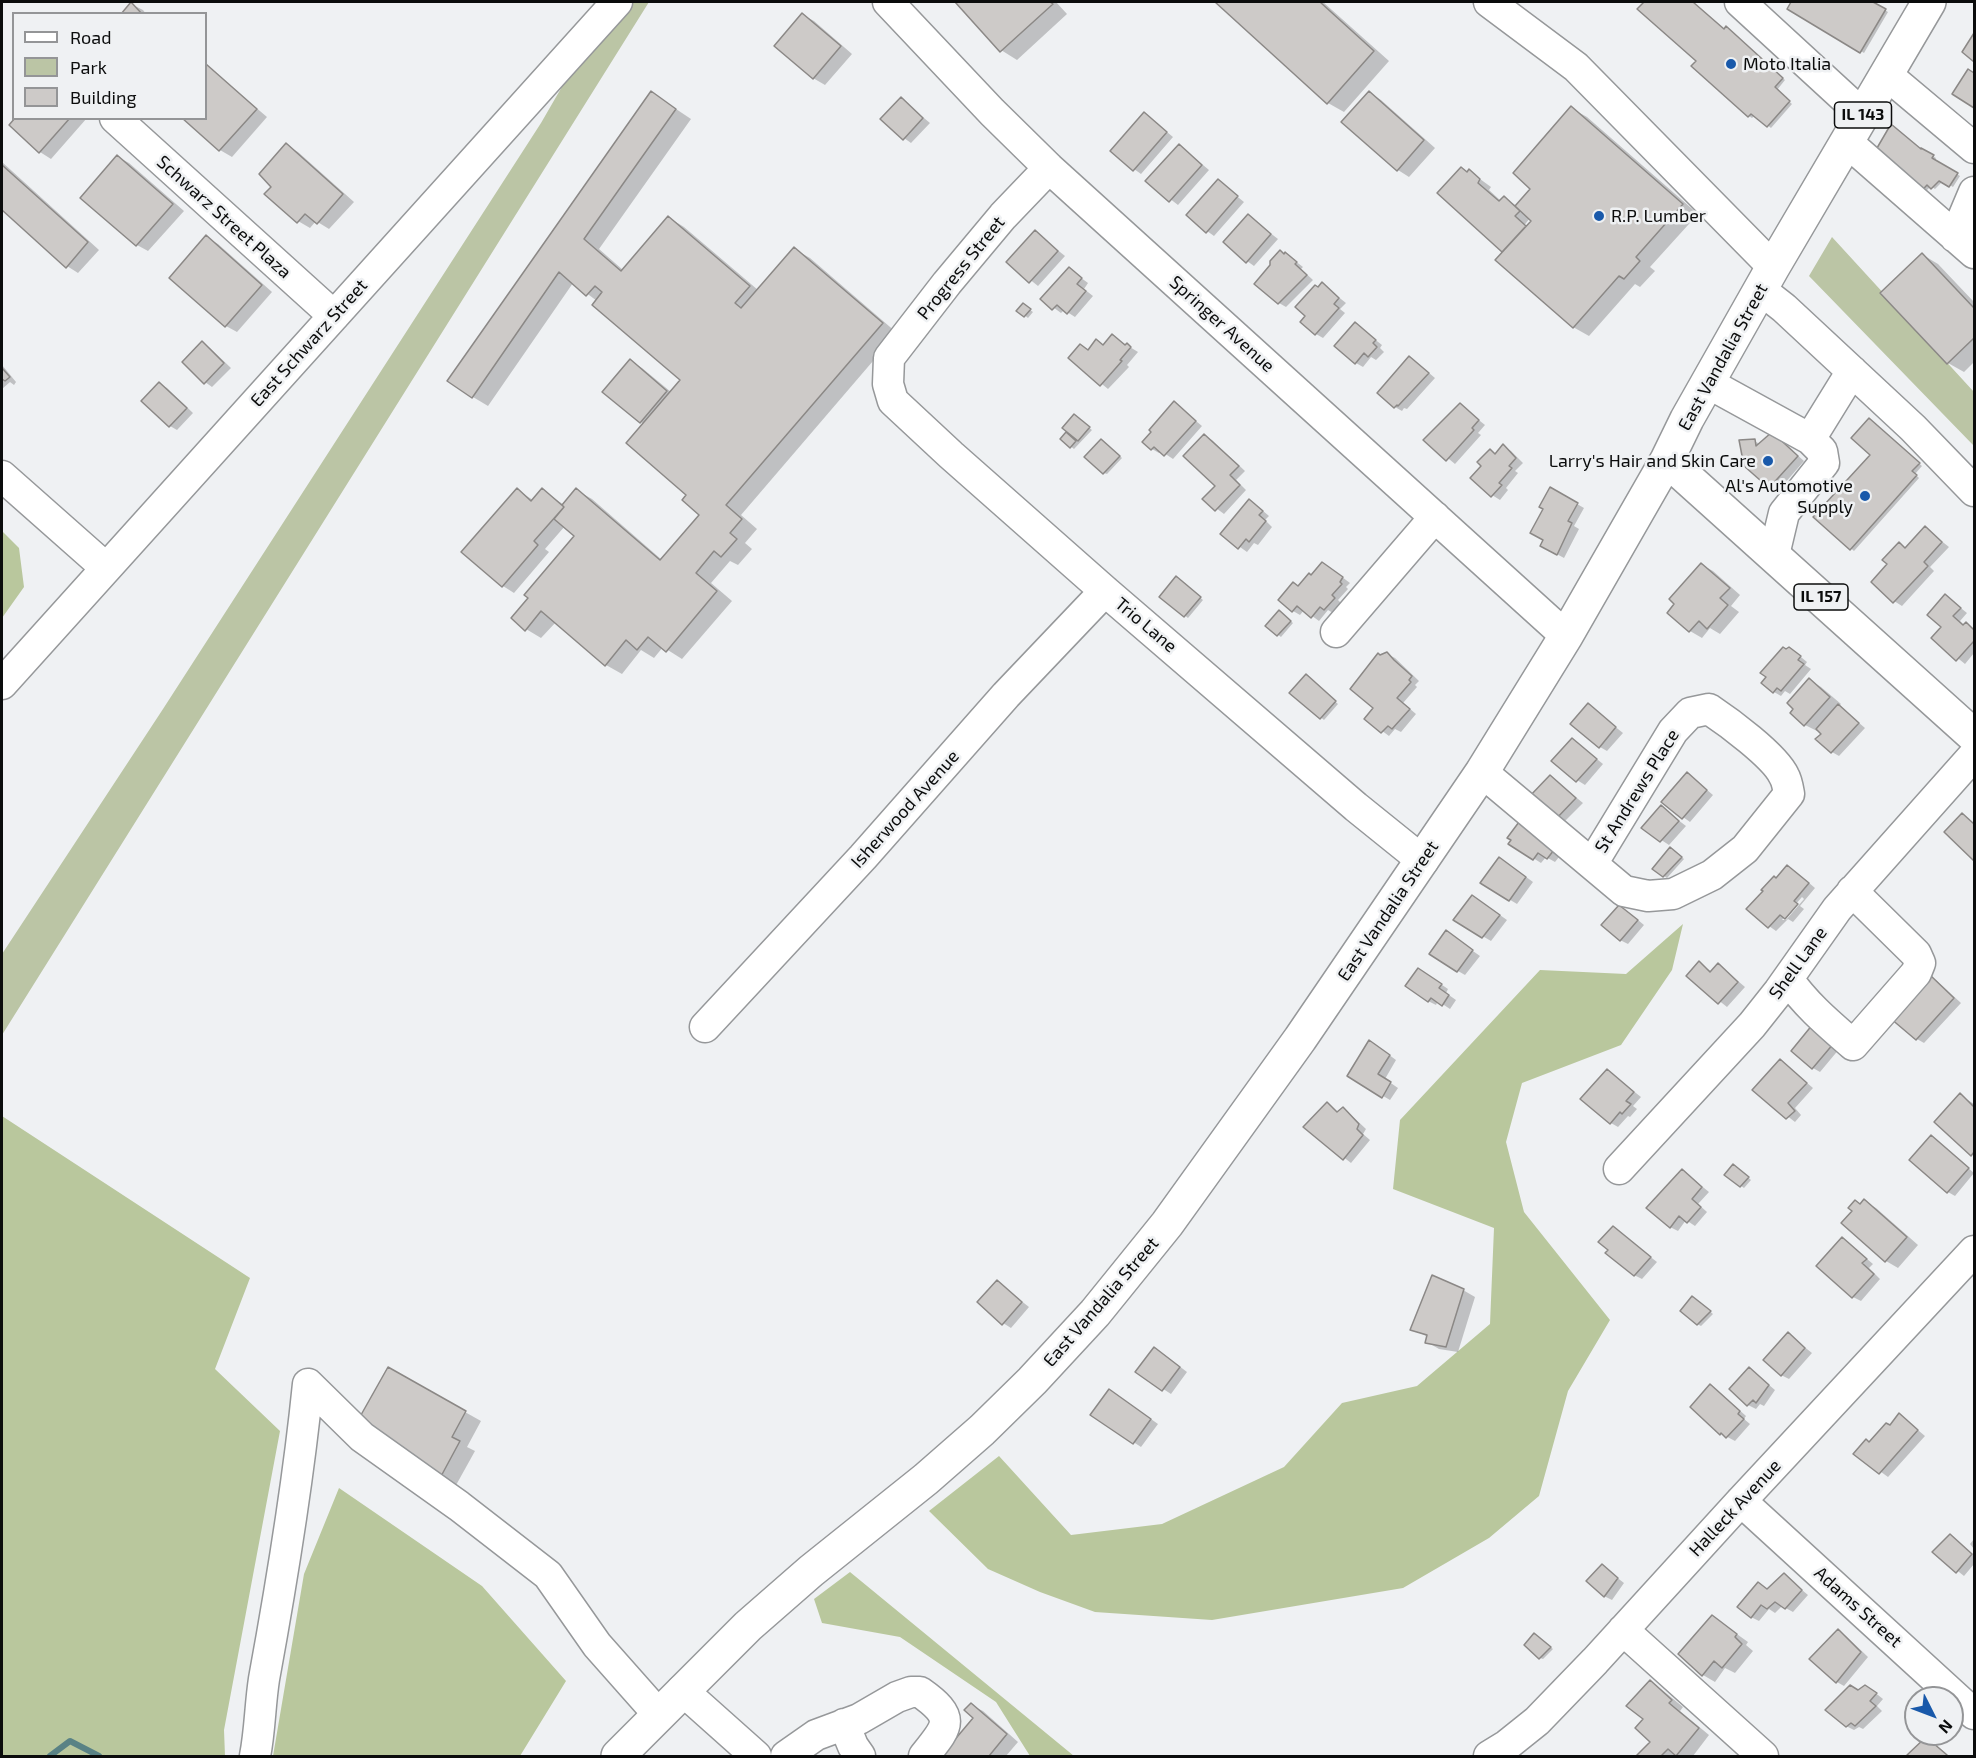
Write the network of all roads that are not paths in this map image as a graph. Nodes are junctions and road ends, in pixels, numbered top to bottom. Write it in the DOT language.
graph roads {
  1 [pos="617,2"];
  2 [pos="888,2"];
  3 [pos="1489,2"];
  4 [pos="1740,2"];
  5 [pos="1929,2"];
  6 [pos="1887,75"];
  7 [pos="1863,115"];
  8 [pos="116,120"];
  9 [pos="1847,142"];
  10 [pos="1974,148"];
  11 [pos="1049,168"];
  12 [pos="1974,192"];
  13 [pos="1965,245"];
  14 [pos="1767,279"];
  15 [pos="334,316"];
  16 [pos="1852,371"];
  17 [pos="887,376"];
  18 [pos="1708,383"];
  19 [pos="1810,440"];
  20 [pos="1667,460"];
  21 [pos="2,476"];
  22 [pos="1974,491"];
  23 [pos="1435,517"];
  24 [pos="1774,555"];
  25 [pos="106,568"];
  26 [pos="1105,591"];
  27 [pos="1336,632"];
  28 [pos="1566,636"];
  29 [pos="2,684"];
  30 [pos="1974,735"];
  31 [pos="1974,755"];
  32 [pos="1482,772"];
  33 [pos="1423,861"];
  34 [pos="1592,864"];
  35 [pos="1852,891"];
  36 [pos="1788,979"];
  37 [pos="705,1027"];
  38 [pos="1619,1169"];
  39 [pos="1970,1264"];
  40 [pos="1741,1501"];
  41 [pos="1623,1630"];
  42 [pos="682,1690"];
  43 [pos="1974,1714"];
  44 [pos="659,1715"];
  45 [pos="844,1724"];
  46 [pos="1498,1754"];
  47 [pos="255,1756"];
  48 [pos="618,1756"];
  49 [pos="756,1756"];
  50 [pos="786,1756"];
  51 [pos="860,1756"];
  52 [pos="924,1756"];
  53 [pos="1763,1756"];
  1 -- 15 [label="street, East Schwarz Street"];
  2 -- 11 [label="street, Springer Avenue"];
  3 -- 14 [label="street"];
  4 -- 7 [label="street"];
  5 -- 6 [label="main road, East Vandalia Street / IL 143"];
  6 -- 7 [label="main road, East Vandalia Street / IL 143"];
  6 -- 10 [label="street"];
  7 -- 9 [label="main road, East Vandalia Street / IL 143"];
  8 -- 15 [label="street, Schwarz Street Plaza"];
  9 -- 13 [label="street"];
  9 -- 14 [label="main road, East Vandalia Street / IL 143"];
  11 -- 17 [label="street, Progress Street"];
  11 -- 23 [label="street, Springer Avenue"];
  12 -- 13 [label="street"];
  14 -- 16 [label="street"];
  14 -- 18 [label="main road, East Vandalia Street / IL 143"];
  15 -- 25 [label="street, East Schwarz Street"];
  16 -- 19 [label="street"];
  16 -- 22 [label="street"];
  17 -- 26 [label="street, Trio Lane"];
  18 -- 19 [label="street"];
  18 -- 20 [label="main road, East Vandalia Street / IL 143"];
  19 -- 24 [label="street"];
  20 -- 24 [label="main road, IL 157"];
  20 -- 28 [label="main road, East Vandalia Street / IL 143"];
  21 -- 25 [label="street"];
  23 -- 27 [label="street"];
  23 -- 28 [label="street, Springer Avenue"];
  24 -- 30 [label="main road, IL 157"];
  25 -- 29 [label="street, East Schwarz Street"];
  26 -- 33 [label="street, Trio Lane"];
  26 -- 37 [label="street, Isherwood Avenue"];
  28 -- 32 [label="main road, East Vandalia Street / IL 143"];
  31 -- 35 [label="street, Shell Lane"];
  32 -- 33 [label="main road, East Vandalia Street / IL 143"];
  32 -- 34 [label="street, St Andrews Place"];
  33 -- 42 [label="main road, East Vandalia Street / IL 143"];
  34 -- 34 [label="street, St Andrews Place"];
  35 -- 36 [label="street, Shell Lane"];
  35 -- 36 [label="street"];
  36 -- 38 [label="street, Shell Lane"];
  39 -- 40 [label="street, Halleck Avenue"];
  40 -- 41 [label="street, Halleck Avenue"];
  40 -- 43 [label="street, Adams Street"];
  41 -- 46 [label="street, Halleck Avenue"];
  41 -- 53 [label="street"];
  42 -- 44 [label="main road, IL 143"];
  42 -- 49 [label="street"];
  44 -- 47 [label="street"];
  44 -- 48 [label="main road, IL 143"];
  45 -- 50 [label="street"];
  45 -- 51 [label="street"];
  45 -- 52 [label="street"];
}
